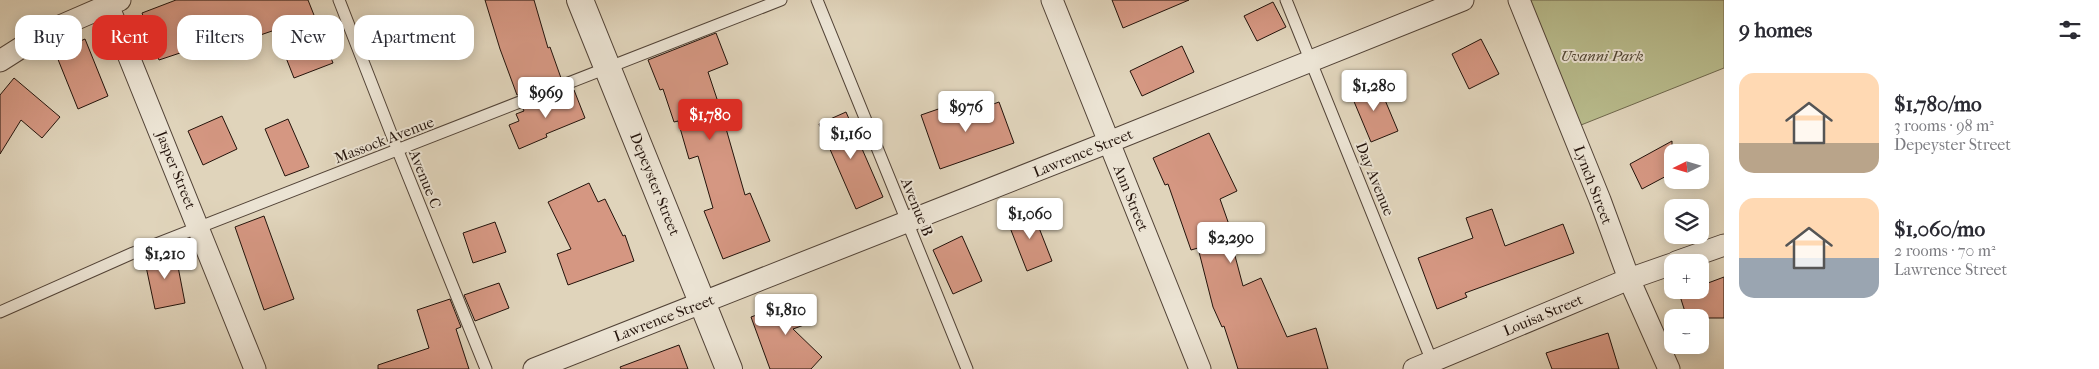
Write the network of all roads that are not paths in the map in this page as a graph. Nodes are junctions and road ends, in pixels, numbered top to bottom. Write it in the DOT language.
graph roads {
  1 [pos="339,0"];
  2 [pos="580,0"];
  3 [pos="781,0"];
  4 [pos="817,0"];
  5 [pos="1052,0"];
  6 [pos="1286,0"];
  7 [pos="1463,0"];
  8 [pos="1519,0"];
  9 [pos="112,2"];
  10 [pos="0,61"];
  11 [pos="1311,62"];
  12 [pos="608,68"];
  13 [pos="1109,142"];
  14 [pos="398,151"];
  15 [pos="908,222"];
  16 [pos="199,227"];
  17 [pos="1724,245"];
  18 [pos="1699,254"];
  19 [pos="1664,266"];
  20 [pos="1628,279"];
  21 [pos="702,303"];
  22 [pos="0,312"];
  23 [pos="1427,367"];
  24 [pos="255,369"];
  25 [pos="486,369"];
  26 [pos="534,369"];
  27 [pos="729,369"];
  28 [pos="967,369"];
  29 [pos="1200,369"];
  30 [pos="1669,369"];
  1 -- 14 [label="lane, Avenue C"];
  2 -- 12 [label="street, Depeyster Street"];
  3 -- 12 [label="lane, Massock Avenue"];
  4 -- 15 [label="lane, Avenue B"];
  5 -- 13 [label="street, Ann Street"];
  6 -- 11 [label="lane, Day Avenue"];
  7 -- 11 [label="street, Lawrence Street"];
  8 -- 20 [label="street, Lynch Street"];
  9 -- 10 [label="street"];
  9 -- 16 [label="street, Jasper Street"];
  11 -- 13 [label="street, Lawrence Street"];
  11 -- 23 [label="lane, Day Avenue"];
  12 -- 14 [label="lane, Massock Avenue"];
  12 -- 21 [label="street, Depeyster Street"];
  13 -- 15 [label="street, Lawrence Street"];
  13 -- 29 [label="street, Ann Street"];
  14 -- 16 [label="lane, Massock Avenue"];
  14 -- 25 [label="lane, Avenue C"];
  15 -- 21 [label="street, Lawrence Street"];
  15 -- 28 [label="lane, Avenue B"];
  16 -- 22 [label="lane, Massock Avenue"];
  16 -- 24 [label="street, Jasper Street"];
  17 -- 18 [label="street, Louisa Street"];
  19 -- 20 [label="street, Louisa Street"];
  20 -- 23 [label="street, Louisa Street"];
  20 -- 30 [label="street, Lynch Street"];
  21 -- 26 [label="street, Lawrence Street"];
  21 -- 27 [label="street, Depeyster Street"];
}
